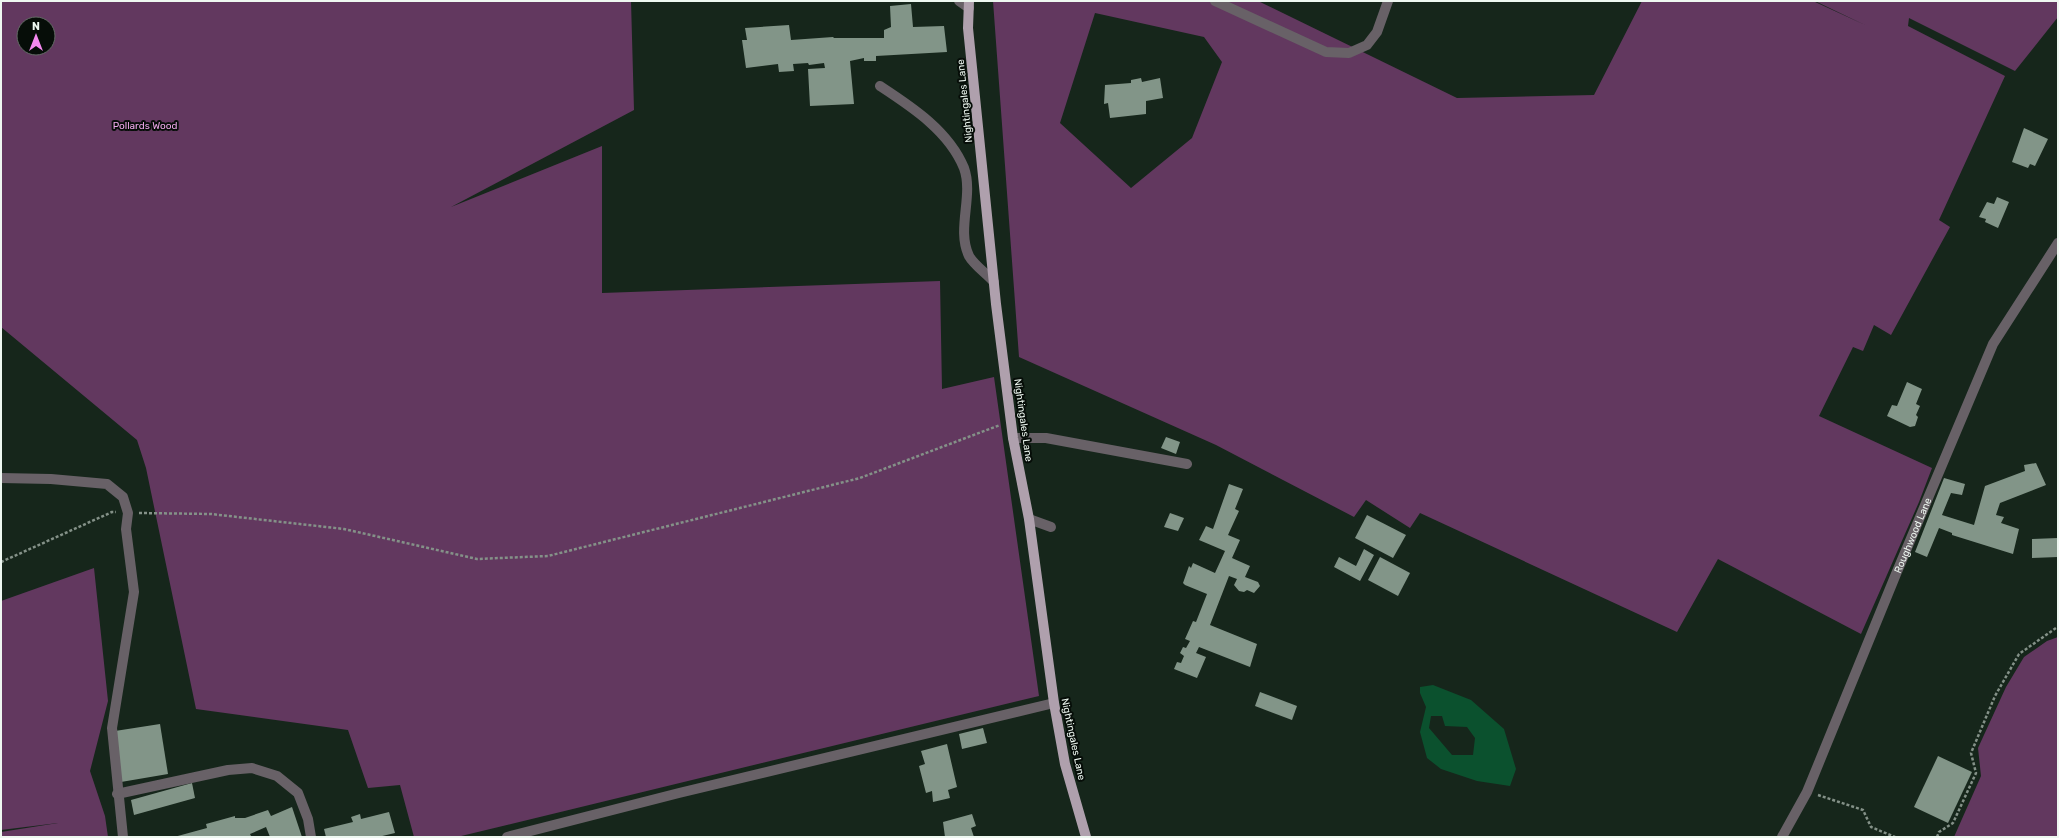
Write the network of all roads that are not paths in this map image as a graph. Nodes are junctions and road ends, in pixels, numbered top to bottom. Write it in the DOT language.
graph roads {
  1 [pos="959,1"];
  2 [pos="1215,1"];
  3 [pos="1388,1"];
  4 [pos="969,4"];
  5 [pos="880,86"];
  6 [pos="2058,243"];
  7 [pos="994,282"];
  8 [pos="1013,438"];
  9 [pos="1187,464"];
  10 [pos="1,478"];
  11 [pos="1029,519"];
  12 [pos="1051,527"];
  13 [pos="1054,703"];
  14 [pos="118,794"];
  15 [pos="123,837"];
  16 [pos="311,837"];
  17 [pos="507,837"];
  18 [pos="1086,837"];
  19 [pos="1782,837"];
  1 -- 4 [label="street"];
  2 -- 3 [label="street"];
  4 -- 7 [label="main road, Nightingales Lane"];
  5 -- 7 [label="street"];
  6 -- 19 [label="street, Roughwood Lane"];
  7 -- 8 [label="main road, Nightingales Lane"];
  8 -- 9 [label="street"];
  8 -- 11 [label="main road, Nightingales Lane"];
  10 -- 14 [label="street"];
  11 -- 12 [label="street"];
  11 -- 13 [label="main road, Nightingales Lane"];
  13 -- 17 [label="street"];
  13 -- 18 [label="main road, Nightingales Lane"];
  14 -- 15 [label="street"];
  14 -- 16 [label="street"];
}
